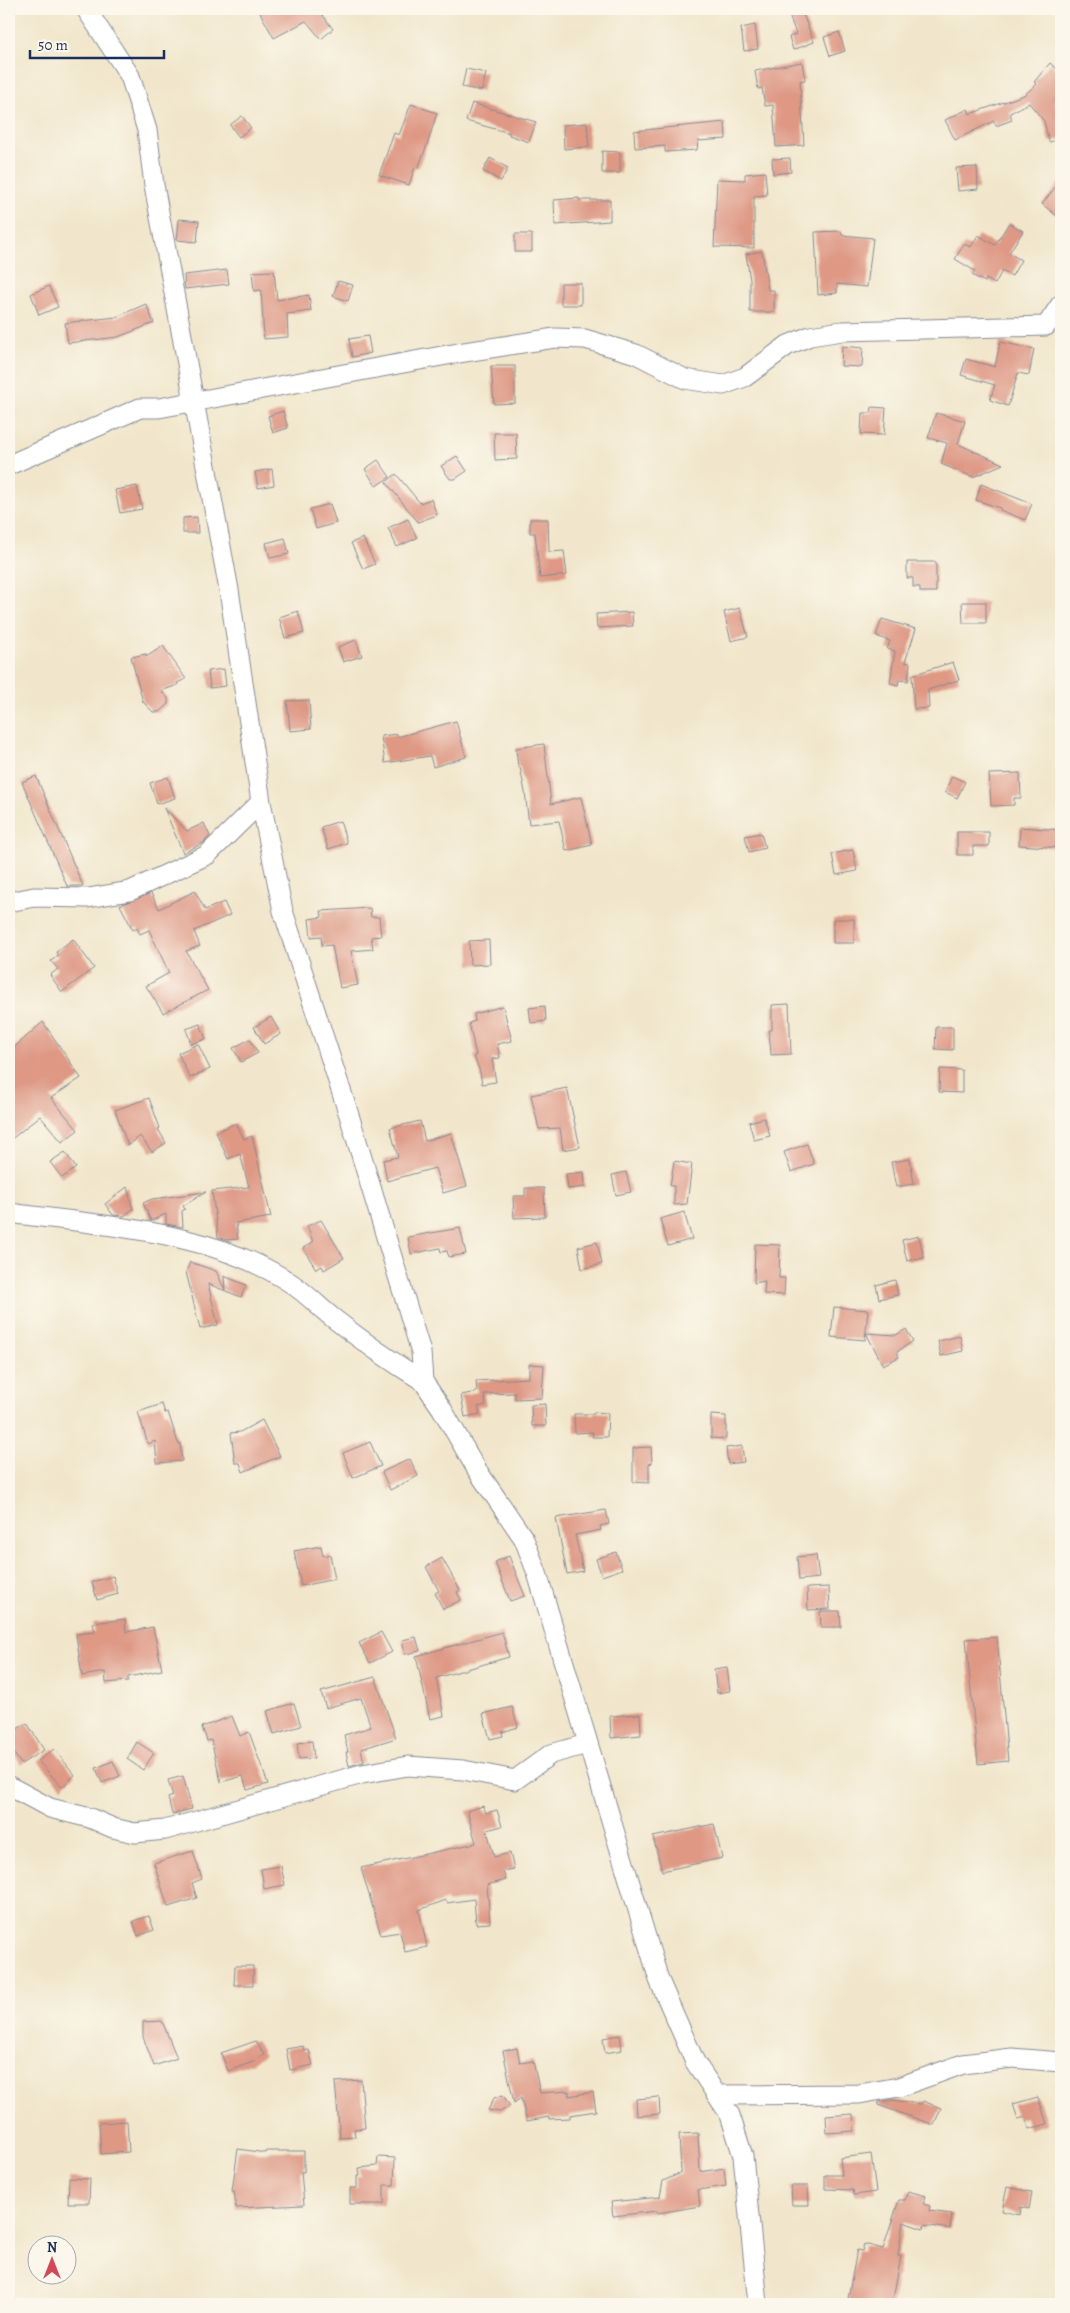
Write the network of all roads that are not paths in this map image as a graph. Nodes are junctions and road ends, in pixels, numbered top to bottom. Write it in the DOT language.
graph roads {
  1 [pos="86,9"];
  2 [pos="1061,304"];
  3 [pos="195,401"];
  4 [pos="9,465"];
  5 [pos="260,802"];
  6 [pos="9,902"];
  7 [pos="9,1213"];
  8 [pos="423,1381"];
  9 [pos="588,1744"];
  10 [pos="9,1786"];
  11 [pos="1061,2062"];
  12 [pos="718,2095"];
  13 [pos="758,2304"];
  1 -- 3 [label="street"];
  2 -- 3 [label="street"];
  3 -- 4 [label="street"];
  3 -- 5 [label="street"];
  5 -- 6 [label="street"];
  5 -- 8 [label="street"];
  7 -- 8 [label="street"];
  8 -- 9 [label="street"];
  9 -- 10 [label="street"];
  9 -- 12 [label="street"];
  11 -- 12 [label="street"];
  12 -- 13 [label="street"];
}
